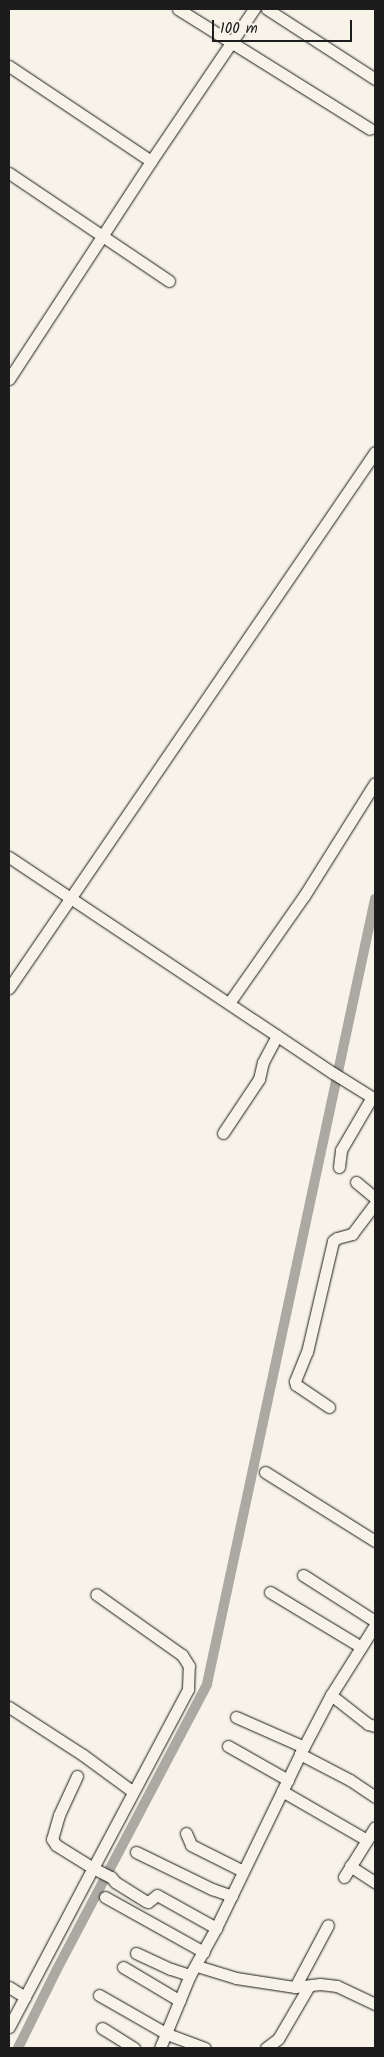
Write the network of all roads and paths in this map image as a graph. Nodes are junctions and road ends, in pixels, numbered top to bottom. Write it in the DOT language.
graph roads {
  1 [pos="178,9"];
  2 [pos="254,9"];
  3 [pos="267,9"];
  4 [pos="230,42"];
  5 [pos="9,66"];
  6 [pos="375,79"];
  7 [pos="370,128"];
  8 [pos="151,161"];
  9 [pos="9,173"];
  10 [pos="103,237"];
  11 [pos="168,281"];
  12 [pos="9,379"];
  13 [pos="375,452"];
  14 [pos="375,782"];
  15 [pos="9,857"];
  16 [pos="69,897"];
  17 [pos="9,988"];
  18 [pos="229,1003"];
  19 [pos="277,1036"];
  20 [pos="374,1098"];
  21 [pos="223,1133"];
  22 [pos="339,1167"];
  23 [pos="356,1182"];
  24 [pos="375,1198"];
  25 [pos="375,1203"];
  26 [pos="329,1407"];
  27 [pos="265,1472"];
  28 [pos="375,1541"];
  29 [pos="303,1575"];
  30 [pos="270,1592"];
  31 [pos="96,1594"];
  32 [pos="375,1621"];
  33 [pos="375,1625"];
  34 [pos="361,1647"];
  35 [pos="331,1695"];
  36 [pos="9,1706"];
  37 [pos="236,1717"];
  38 [pos="375,1726"];
  39 [pos="228,1746"];
  40 [pos="302,1750"];
  41 [pos="77,1776"];
  42 [pos="288,1780"];
  43 [pos="132,1791"];
  44 [pos="282,1791"];
  45 [pos="375,1797"];
  46 [pos="375,1829"];
  47 [pos="186,1833"];
  48 [pos="367,1840"];
  49 [pos="136,1852"];
  50 [pos="350,1866"];
  51 [pos="95,1869"];
  52 [pos="243,1871"];
  53 [pos="344,1877"];
  54 [pos="375,1882"];
  55 [pos="232,1896"];
  56 [pos="105,1897"];
  57 [pos="328,1925"];
  58 [pos="216,1928"];
  59 [pos="204,1952"];
  60 [pos="136,1954"];
  61 [pos="123,1967"];
  62 [pos="194,1970"];
  63 [pos="310,1986"];
  64 [pos="9,1987"];
  65 [pos="295,1987"];
  66 [pos="99,1995"];
  67 [pos="25,1997"];
  68 [pos="180,2001"];
  69 [pos="375,2004"];
  70 [pos="9,2027"];
  71 [pos="102,2028"];
  72 [pos="167,2034"];
  73 [pos="134,2048"];
  74 [pos="160,2048"];
  75 [pos="204,2048"];
  76 [pos="266,2048"];
  1 -- 4 [label="street"];
  2 -- 4 [label="street"];
  3 -- 6 [label="street"];
  4 -- 7 [label="street"];
  4 -- 8 [label="street"];
  5 -- 8 [label="street"];
  8 -- 10 [label="street"];
  9 -- 10 [label="street"];
  10 -- 11 [label="street"];
  10 -- 12 [label="street"];
  13 -- 16 [label="street"];
  14 -- 18 [label="street"];
  15 -- 16 [label="street"];
  16 -- 17 [label="street"];
  16 -- 18 [label="street"];
  18 -- 19 [label="street"];
  19 -- 20 [label="street"];
  19 -- 21 [label="street"];
  20 -- 22 [label="street"];
  23 -- 24 [label="street"];
  25 -- 26 [label="street"];
  27 -- 28 [label="street"];
  29 -- 32 [label="street"];
  30 -- 34 [label="street"];
  31 -- 43 [label="street"];
  33 -- 34 [label="street"];
  34 -- 35 [label="street"];
  35 -- 38 [label="street"];
  35 -- 40 [label="street"];
  36 -- 43 [label="street"];
  37 -- 40 [label="street"];
  39 -- 42 [label="street"];
  40 -- 42 [label="street"];
  40 -- 45 [label="street"];
  41 -- 51 [label="street"];
  42 -- 44 [label="street"];
  43 -- 51 [label="street"];
  44 -- 48 [label="street"];
  44 -- 52 [label="street"];
  46 -- 48 [label="street"];
  47 -- 52 [label="street"];
  48 -- 50 [label="street"];
  49 -- 55 [label="street"];
  50 -- 53 [label="street"];
  50 -- 54 [label="street"];
  51 -- 58 [label="street"];
  51 -- 67 [label="street"];
  52 -- 55 [label="street"];
  55 -- 58 [label="street"];
  56 -- 59 [label="street"];
  57 -- 65 [label="street"];
  58 -- 59 [label="street"];
  59 -- 62 [label="street"];
  60 -- 62 [label="street"];
  61 -- 68 [label="street"];
  62 -- 65 [label="street"];
  62 -- 68 [label="street"];
  63 -- 65 [label="street"];
  63 -- 69 [label="street"];
  63 -- 76 [label="street"];
  64 -- 67 [label="street"];
  66 -- 72 [label="street"];
  67 -- 70 [label="street"];
  68 -- 72 [label="street"];
  71 -- 73 [label="street"];
  72 -- 74 [label="street"];
  72 -- 75 [label="street"];
}
